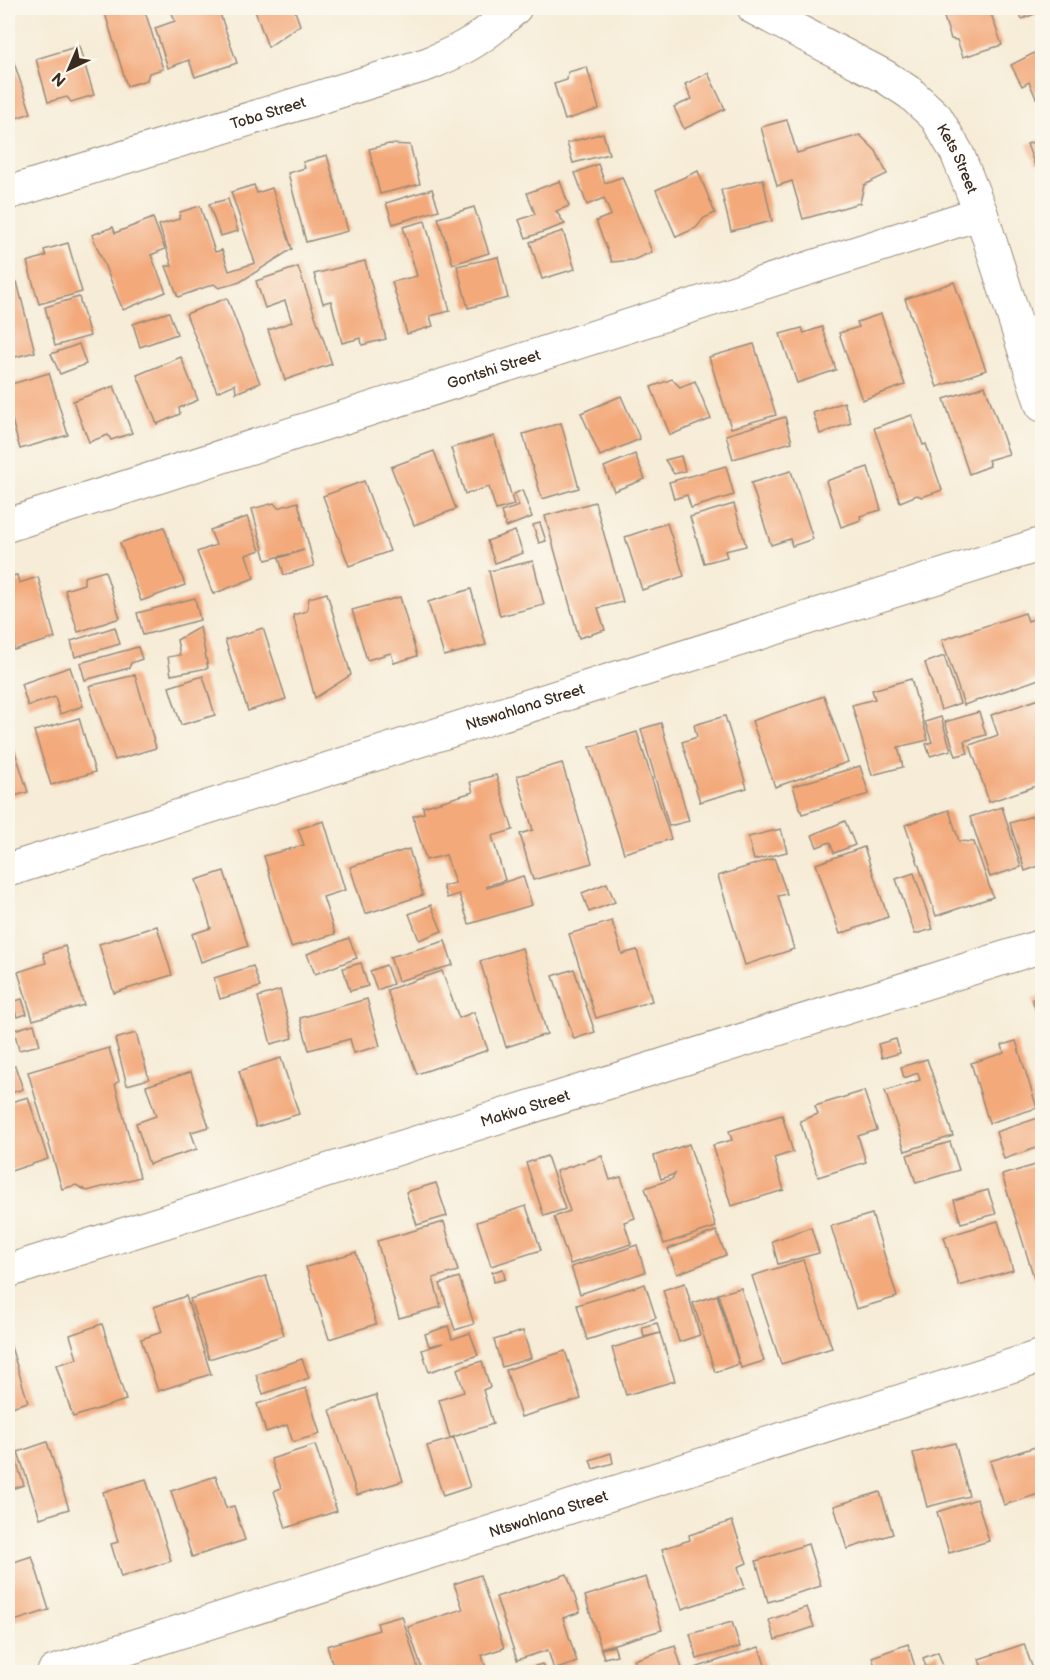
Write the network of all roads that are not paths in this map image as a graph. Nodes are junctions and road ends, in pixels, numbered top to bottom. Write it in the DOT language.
graph roads {
  1 [pos="515,8"];
  2 [pos="754,8"];
  3 [pos="801,19"];
  4 [pos="8,193"];
  5 [pos="981,213"];
  6 [pos="1042,405"];
  7 [pos="8,525"];
  8 [pos="1042,544"];
  9 [pos="8,870"];
  10 [pos="1042,946"];
  11 [pos="8,1271"];
  12 [pos="1042,1356"];
  13 [pos="54,1672"];
  1 -- 4 [label="street, Toba Street"];
  2 -- 3 [label="street, Kets Street"];
  3 -- 5 [label="street, Kets Street"];
  5 -- 6 [label="street, Kets Street"];
  5 -- 7 [label="street, Gontshi Street"];
  8 -- 9 [label="street, Ntswahlana Street"];
  10 -- 11 [label="street, Makiva Street"];
  12 -- 13 [label="street, Ntswahlana Street"];
}
